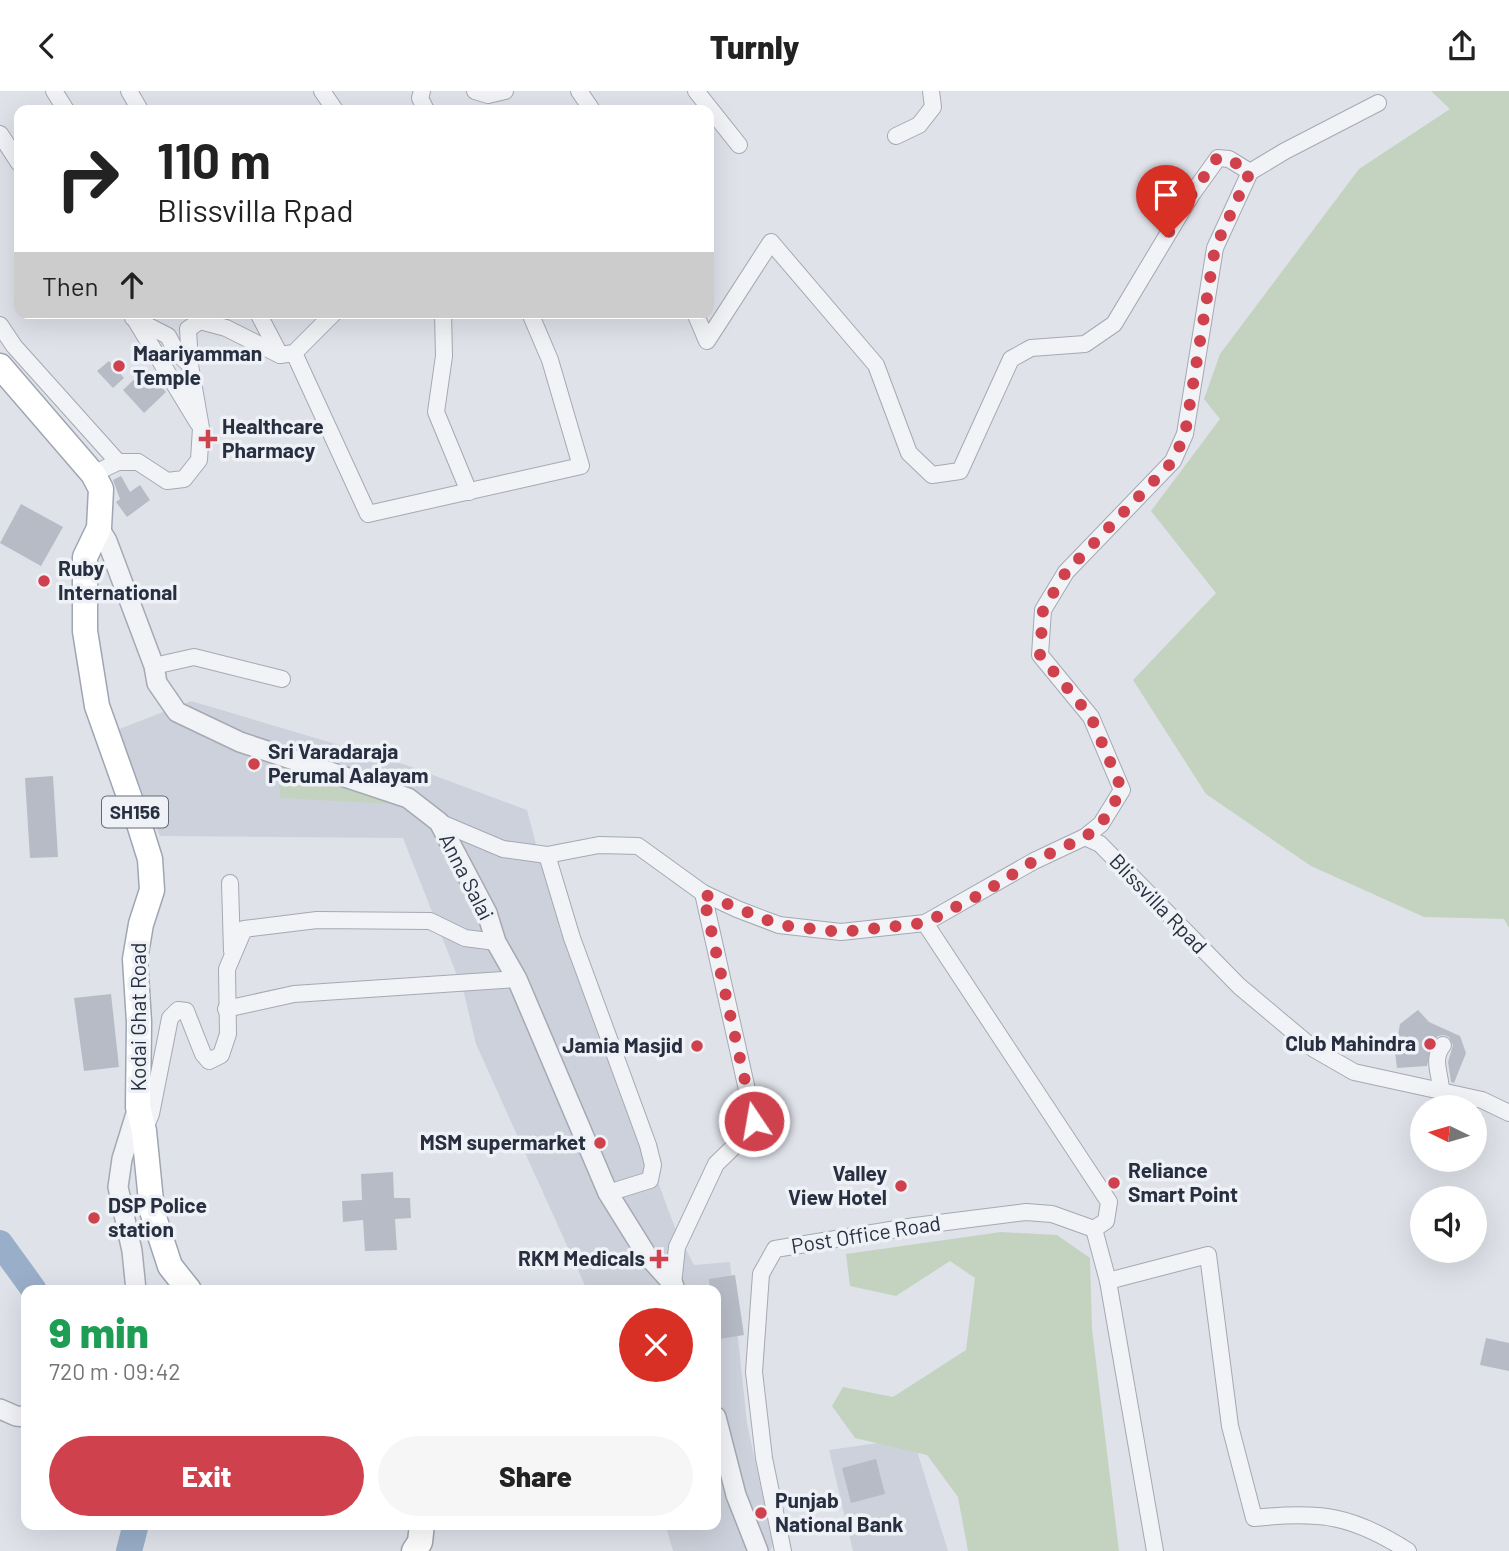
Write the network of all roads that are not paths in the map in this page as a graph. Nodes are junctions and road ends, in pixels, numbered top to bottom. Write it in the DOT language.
graph roads {
  1 [pos="475,91"];
  2 [pos="696,91"];
  3 [pos="931,91"];
  4 [pos="505,92"];
  5 [pos="1378,103"];
  6 [pos="707,105"];
  7 [pos="714,114"];
  8 [pos="0,134"];
  9 [pos="897,136"];
  10 [pos="739,145"];
  11 [pos="14,155"];
  12 [pos="1250,172"];
  13 [pos="134,319"];
  14 [pos="138,319"];
  15 [pos="196,319"];
  16 [pos="203,319"];
  17 [pos="262,319"];
  18 [pos="327,319"];
  19 [pos="443,319"];
  20 [pos="533,319"];
  21 [pos="698,319"];
  22 [pos="0,325"];
  23 [pos="287,354"];
  24 [pos="190,365"];
  25 [pos="0,366"];
  26 [pos="201,428"];
  27 [pos="118,462"];
  28 [pos="93,474"];
  29 [pos="469,492"];
  30 [pos="99,527"];
  31 [pos="155,666"];
  32 [pos="282,679"];
  33 [pos="439,822"];
  34 [pos="1085,837"];
  35 [pos="547,855"];
  36 [pos="230,883"];
  37 [pos="703,894"];
  38 [pos="925,923"];
  39 [pos="496,942"];
  40 [pos="232,953"];
  41 [pos="517,979"];
  42 [pos="226,1009"];
  43 [pos="1443,1045"];
  44 [pos="1441,1091"];
  45 [pos="1509,1113"];
  46 [pos="141,1119"];
  47 [pos="608,1193"];
  48 [pos="1094,1229"];
  49 [pos="1108,1281"];
  50 [pos="135,1285"];
  51 [pos="185,1285"];
  52 [pos="672,1285"];
  53 [pos="674,1285"];
  54 [pos="0,1409"];
  55 [pos="21,1416"];
  56 [pos="721,1436"];
  57 [pos="421,1530"];
  58 [pos="414,1551"];
  59 [pos="758,1551"];
  60 [pos="783,1551"];
  61 [pos="1155,1551"];
  62 [pos="1408,1551"];
  1 -- 4 [label="street"];
  2 -- 6 [label="street"];
  3 -- 9 [label="street"];
  5 -- 12 [label="street"];
  7 -- 10 [label="street"];
  8 -- 11 [label="street"];
  12 -- 21 [label="street"];
  12 -- 34 [label="street"];
  13 -- 26 [label="street"];
  14 -- 24 [label="street"];
  15 -- 24 [label="street"];
  16 -- 23 [label="street"];
  17 -- 23 [label="street"];
  18 -- 23 [label="street"];
  19 -- 29 [label="street"];
  20 -- 29 [label="street"];
  22 -- 27 [label="street"];
  23 -- 29 [label="street"];
  24 -- 26 [label="street"];
  25 -- 28 [label="main road, Kodai Ghat Road / SH156"];
  26 -- 27 [label="street"];
  27 -- 28 [label="street"];
  28 -- 30 [label="main road, Kodai Ghat Road / SH156"];
  30 -- 31 [label="street, Anna Salai"];
  30 -- 46 [label="main road, Kodai Ghat Road / SH156"];
  31 -- 32 [label="street"];
  31 -- 33 [label="street, Anna Salai"];
  33 -- 35 [label="street"];
  33 -- 39 [label="street, Anna Salai"];
  34 -- 38 [label="street"];
  34 -- 44 [label="street, Blissvilla Rpad"];
  35 -- 37 [label="street"];
  35 -- 47 [label="street"];
  36 -- 40 [label="street"];
  37 -- 38 [label="street"];
  37 -- 53 [label="street"];
  38 -- 48 [label="street"];
  39 -- 40 [label="street"];
  39 -- 41 [label="street, Anna Salai"];
  40 -- 42 [label="street"];
  41 -- 42 [label="street"];
  41 -- 47 [label="street, Anna Salai"];
  42 -- 46 [label="street"];
  43 -- 44 [label="street"];
  44 -- 45 [label="street, Blissvilla Rpad"];
  46 -- 50 [label="street"];
  46 -- 51 [label="main road, Kodai Ghat Road / SH156"];
  47 -- 52 [label="street, Anna Salai"];
  48 -- 49 [label="street"];
  48 -- 60 [label="street, Post Office Road"];
  49 -- 61 [label="street"];
  49 -- 62 [label="street"];
  54 -- 55 [label="street"];
  56 -- 59 [label="street"];
  57 -- 58 [label="main road"];
}
